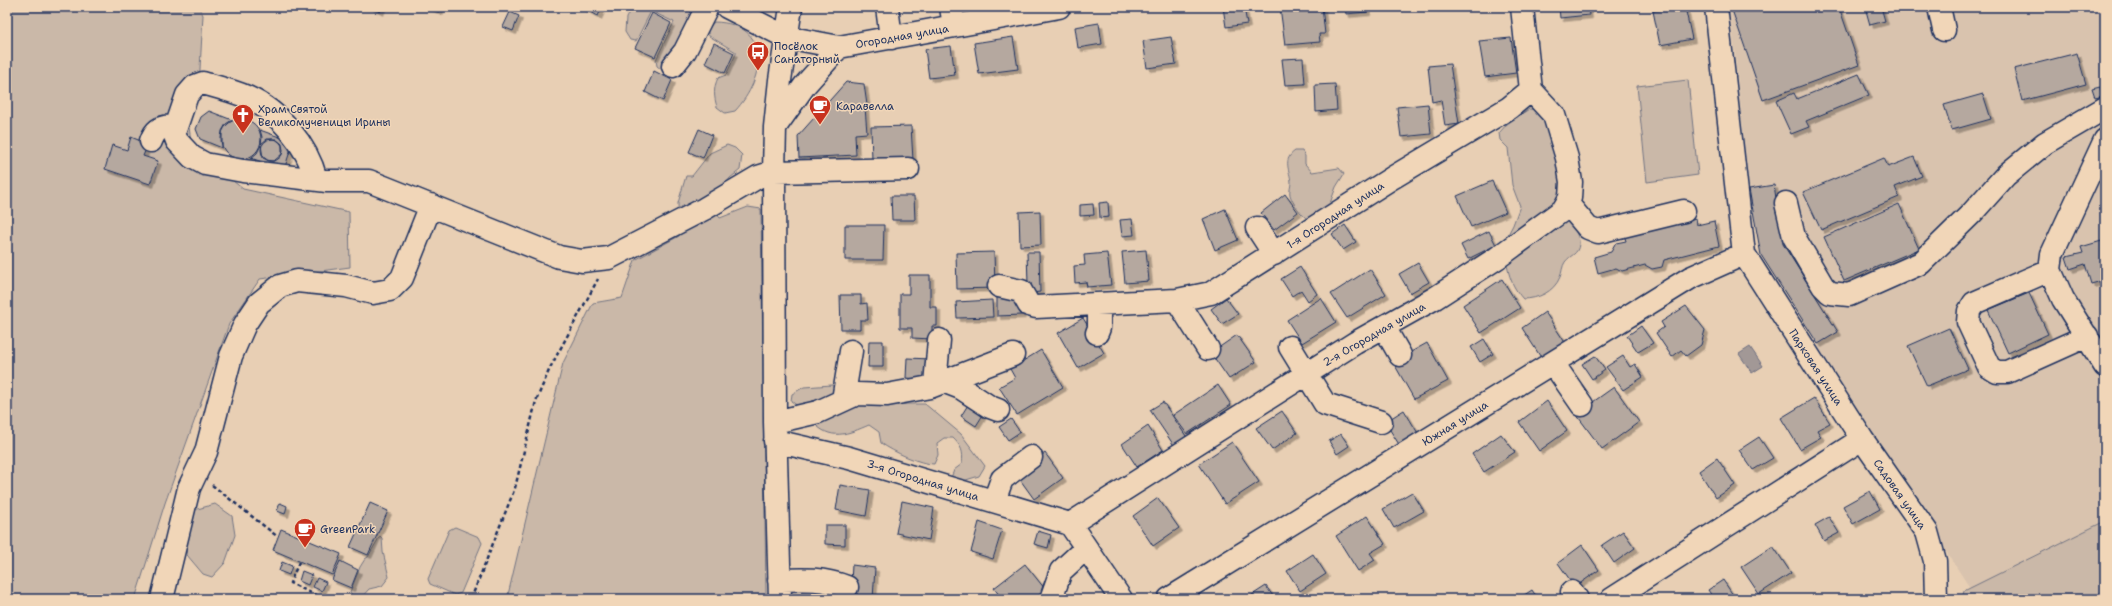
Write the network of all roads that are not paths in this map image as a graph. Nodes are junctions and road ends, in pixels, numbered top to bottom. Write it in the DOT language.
graph roads {
  1 [pos="707,7"];
  2 [pos="727,7"];
  3 [pos="791,7"];
  4 [pos="886,7"];
  5 [pos="1059,7"];
  6 [pos="1522,7"];
  7 [pos="1716,7"];
  8 [pos="1939,7"];
  9 [pos="952,16"];
  10 [pos="1944,30"];
  11 [pos="786,37"];
  12 [pos="891,38"];
  13 [pos="839,47"];
  14 [pos="673,66"];
  15 [pos="1531,90"];
  16 [pos="2105,108"];
  17 [pos="775,127"];
  18 [pos="176,128"];
  19 [pos="2105,140"];
  20 [pos="151,141"];
  21 [pos="908,169"];
  22 [pos="774,172"];
  23 [pos="316,179"];
  24 [pos="1786,203"];
  25 [pos="1568,204"];
  26 [pos="431,205"];
  27 [pos="1684,211"];
  28 [pos="1257,228"];
  29 [pos="1274,254"];
  30 [pos="1744,254"];
  31 [pos="2050,270"];
  32 [pos="1000,286"];
  33 [pos="1178,300"];
  34 [pos="1099,304"];
  35 [pos="1384,327"];
  36 [pos="1097,333"];
  37 [pos="2087,336"];
  38 [pos="939,340"];
  39 [pos="1290,347"];
  40 [pos="1208,349"];
  41 [pos="851,351"];
  42 [pos="1013,355"];
  43 [pos="1400,355"];
  44 [pos="1553,363"];
  45 [pos="2105,366"];
  46 [pos="1307,374"];
  47 [pos="939,383"];
  48 [pos="843,400"];
  49 [pos="1582,405"];
  50 [pos="998,410"];
  51 [pos="1381,422"];
  52 [pos="775,431"];
  53 [pos="1862,439"];
  54 [pos="1031,457"];
  55 [pos="994,501"];
  56 [pos="1070,524"];
  57 [pos="1086,548"];
  58 [pos="847,587"];
  59 [pos="779,589"];
  60 [pos="162,599"];
  61 [pos="1051,599"];
  62 [pos="1121,599"];
  63 [pos="1169,599"];
  64 [pos="1612,599"];
  65 [pos="1936,599"];
  1 -- 14 [label="street"];
  2 -- 11 [label="street, Огородная улица"];
  3 -- 11 [label="street"];
  4 -- 12 [label="street"];
  5 -- 9 [label="street, Огородная улица"];
  6 -- 15 [label="street"];
  7 -- 30 [label="street, Парковая улица"];
  8 -- 10 [label="street"];
  9 -- 12 [label="street, Огородная улица"];
  11 -- 13 [label="street, Огородная улица"];
  11 -- 17 [label="street"];
  12 -- 13 [label="street, Огородная улица"];
  13 -- 17 [label="street"];
  15 -- 25 [label="street"];
  15 -- 29 [label="street, 1-я Огородная улица"];
  16 -- 24 [label="street"];
  17 -- 22 [label="street"];
  18 -- 20 [label="street"];
  18 -- 23 [label="street"];
  18 -- 23 [label="street"];
  19 -- 31 [label="street"];
  21 -- 22 [label="street"];
  22 -- 26 [label="street"];
  22 -- 52 [label="street"];
  23 -- 26 [label="street"];
  25 -- 27 [label="street"];
  25 -- 35 [label="street, 2-я Огородная улица"];
  26 -- 60 [label="street"];
  28 -- 29 [label="street"];
  29 -- 33 [label="street, 1-я Огородная улица"];
  30 -- 44 [label="street, Южная улица"];
  30 -- 53 [label="street, Парковая улица"];
  31 -- 37 [label="street"];
  31 -- 37 [label="street"];
  32 -- 34 [label="street, 1-я Огородная улица"];
  33 -- 34 [label="street, 1-я Огородная улица"];
  33 -- 40 [label="street"];
  34 -- 36 [label="street"];
  35 -- 43 [label="street"];
  35 -- 46 [label="street, 2-я Огородная улица"];
  37 -- 45 [label="street"];
  38 -- 47 [label="street"];
  39 -- 46 [label="street"];
  41 -- 48 [label="street"];
  42 -- 47 [label="street"];
  44 -- 49 [label="street"];
  44 -- 63 [label="street, Южная улица"];
  46 -- 51 [label="street"];
  46 -- 56 [label="street, 2-я Огородная улица"];
  47 -- 48 [label="street"];
  47 -- 50 [label="street"];
  48 -- 52 [label="street"];
  52 -- 55 [label="street, 3-я Огородная улица"];
  52 -- 59 [label="street"];
  53 -- 64 [label="street"];
  53 -- 65 [label="street, Садовая улица"];
  54 -- 55 [label="street"];
  55 -- 56 [label="street, 3-я Огородная улица"];
  56 -- 57 [label="street"];
  57 -- 61 [label="street"];
  57 -- 62 [label="street"];
  58 -- 59 [label="street"];
}
